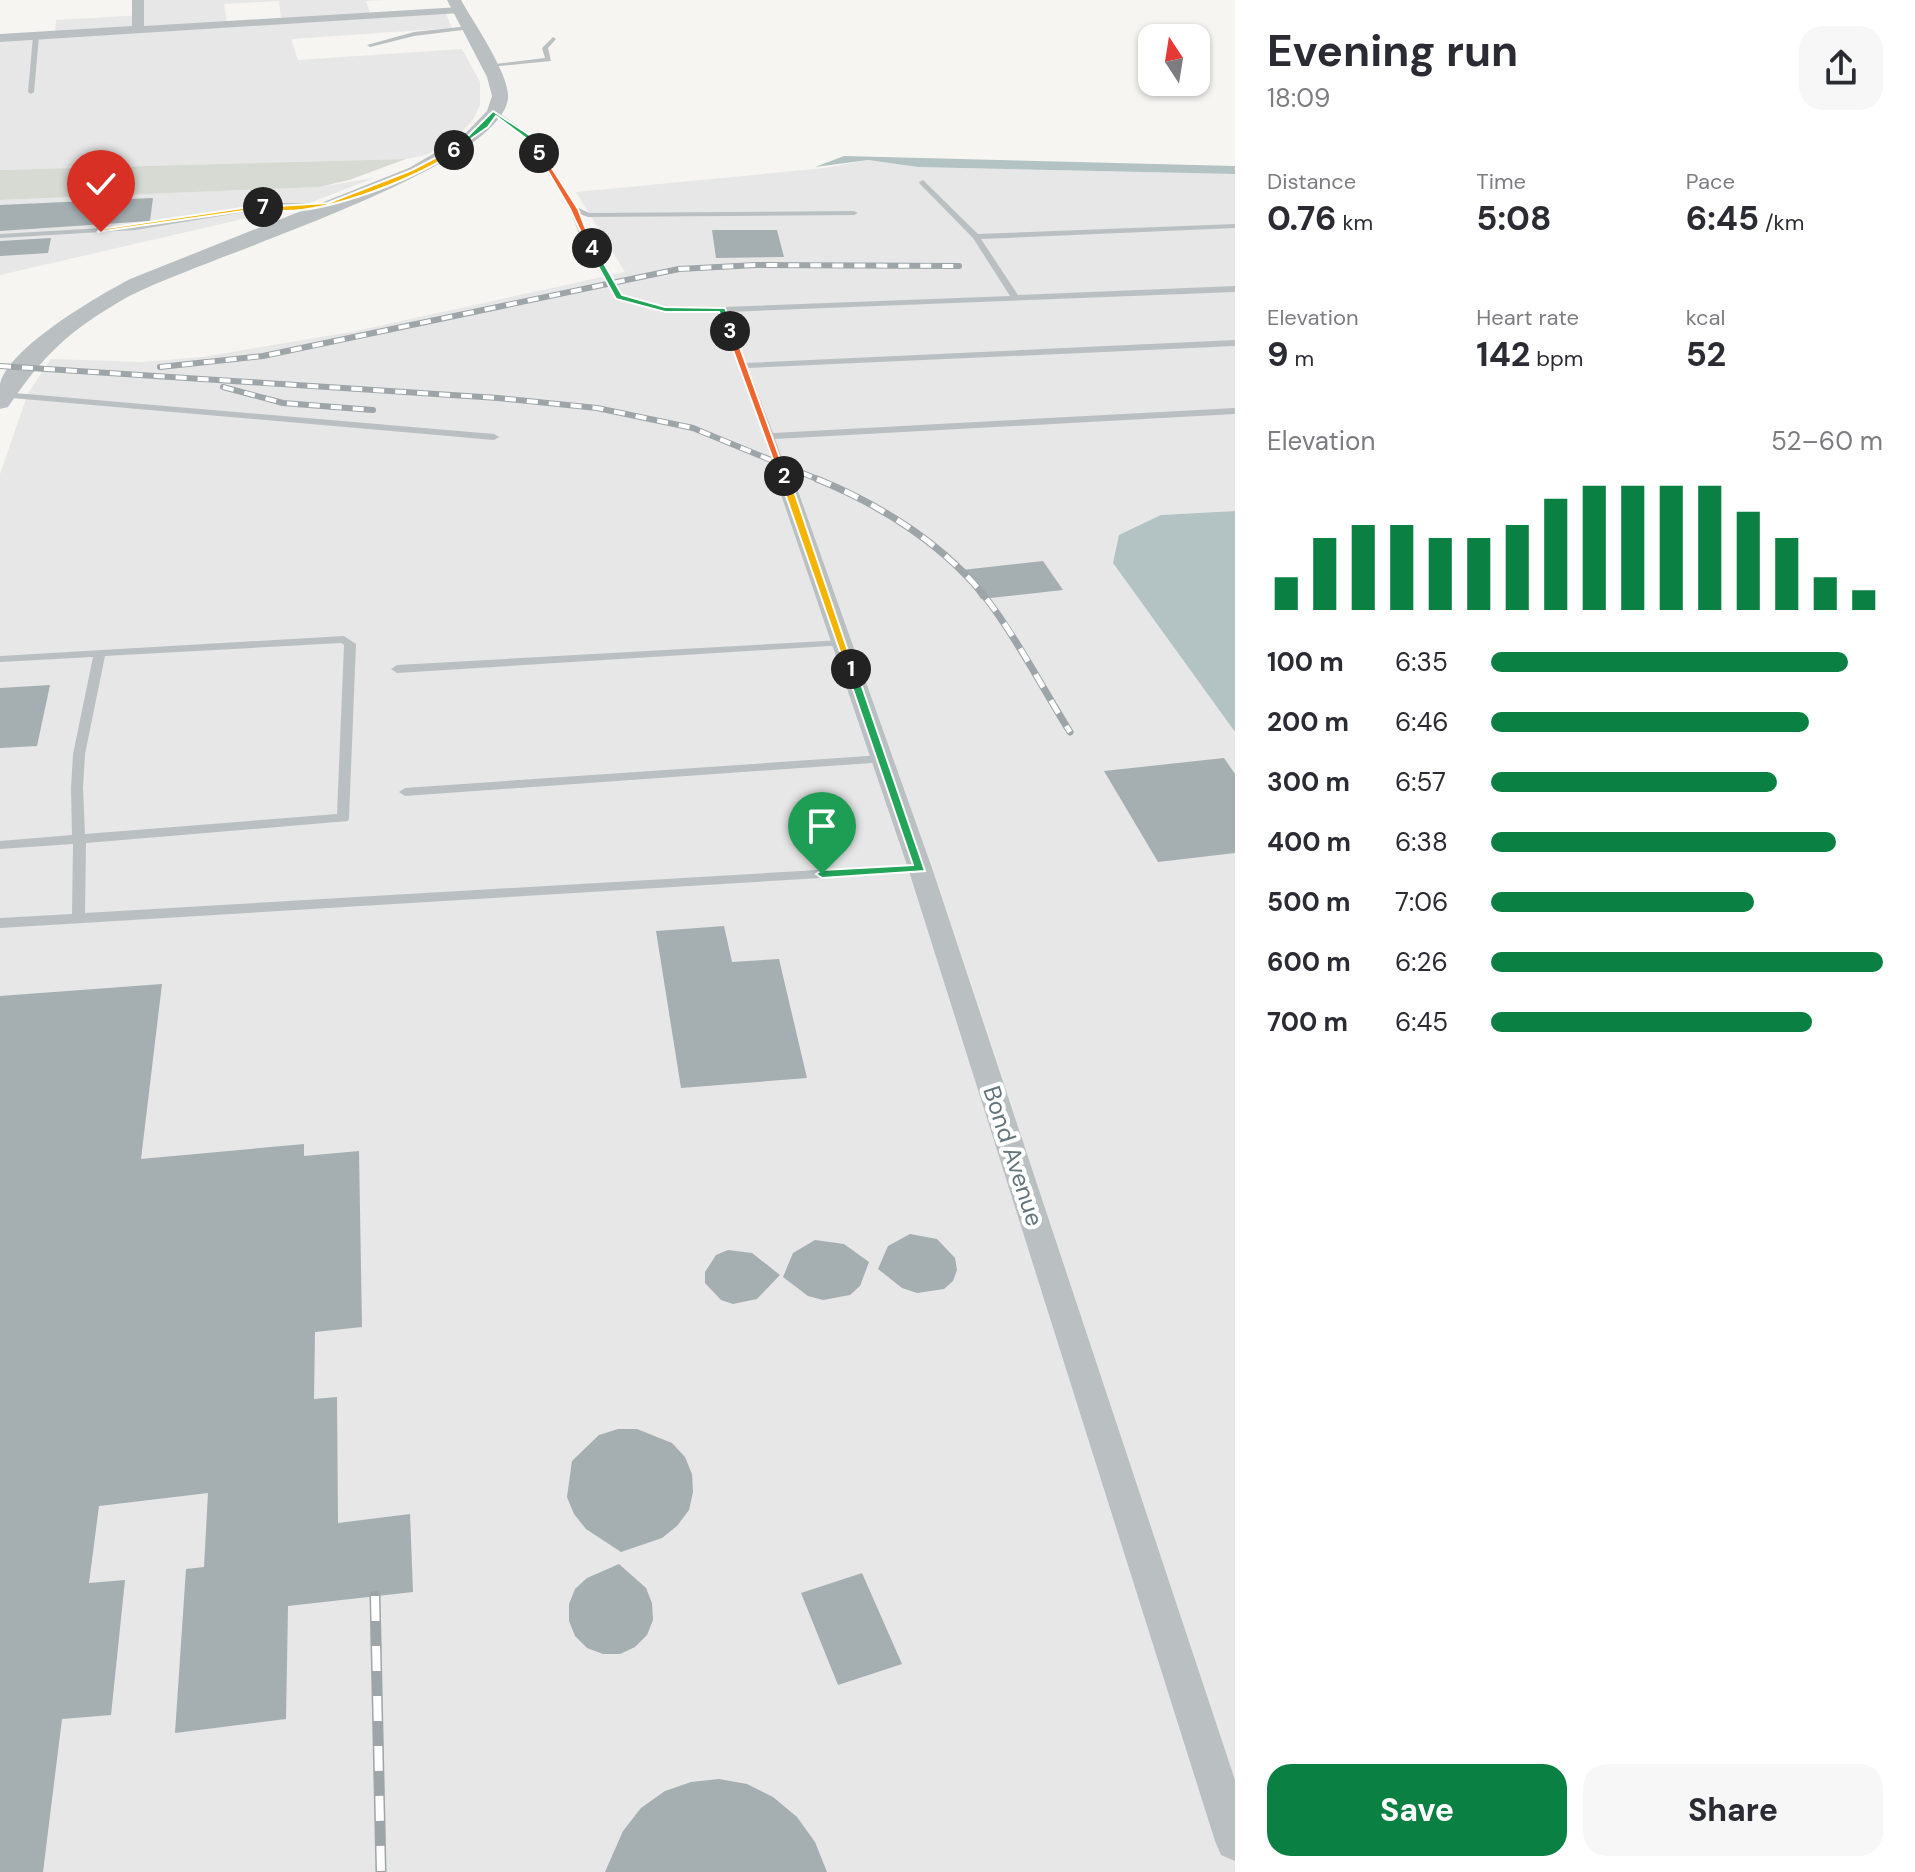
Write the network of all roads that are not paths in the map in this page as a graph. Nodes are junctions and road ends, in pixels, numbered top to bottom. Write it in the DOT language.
graph roads {
  1 [pos="138,0"];
  2 [pos="457,5"];
  3 [pos="469,28"];
  4 [pos="138,29"];
  5 [pos="36,36"];
  6 [pos="553,39"];
  7 [pos="1,41"];
  8 [pos="370,45"];
  9 [pos="489,65"];
  10 [pos="31,92"];
  11 [pos="495,113"];
  12 [pos="923,182"];
  13 [pos="329,205"];
  14 [pos="574,209"];
  15 [pos="854,213"];
  16 [pos="1235,226"];
  17 [pos="0,236"];
  18 [pos="976,237"];
  19 [pos="1235,289"];
  20 [pos="1016,298"];
  21 [pos="722,310"];
  22 [pos="1235,343"];
  23 [pos="743,366"];
  24 [pos="2,398"];
  25 [pos="1235,411"];
  26 [pos="769,436"];
  27 [pos="494,437"];
  28 [pos="783,474"];
  29 [pos="842,643"];
  30 [pos="100,653"];
  31 [pos="0,659"];
  32 [pos="397,669"];
  33 [pos="882,759"];
  34 [pos="405,792"];
  35 [pos="80,838"];
  36 [pos="0,845"];
  37 [pos="920,868"];
  38 [pos="78,918"];
  39 [pos="0,923"];
  40 [pos="1235,1841"];
  1 -- 4 [label="street"];
  2 -- 3 [label="street"];
  2 -- 4 [label="street"];
  3 -- 8 [label="lane"];
  3 -- 9 [label="street"];
  4 -- 5 [label="street"];
  5 -- 7 [label="street"];
  5 -- 10 [label="lane"];
  6 -- 9 [label="lane"];
  9 -- 11 [label="street"];
  11 -- 13 [label="street"];
  11 -- 14 [label="lane"];
  12 -- 18 [label="lane"];
  13 -- 17 [label="lane"];
  13 -- 24 [label="street"];
  14 -- 15 [label="lane"];
  14 -- 21 [label="lane"];
  16 -- 18 [label="lane"];
  18 -- 20 [label="lane"];
  19 -- 20 [label="lane"];
  20 -- 21 [label="lane"];
  21 -- 23 [label="lane"];
  22 -- 23 [label="lane"];
  23 -- 26 [label="lane"];
  24 -- 27 [label="lane"];
  25 -- 26 [label="lane"];
  26 -- 28 [label="lane"];
  28 -- 29 [label="street, Bond Avenue"];
  29 -- 32 [label="lane"];
  29 -- 33 [label="street, Bond Avenue"];
  30 -- 31 [label="lane"];
  30 -- 35 [label="lane"];
  30 -- 35 [label="lane"];
  33 -- 34 [label="lane"];
  33 -- 37 [label="street, Bond Avenue"];
  35 -- 36 [label="lane"];
  35 -- 38 [label="lane"];
  37 -- 38 [label="lane"];
  37 -- 40 [label="street, Bond Avenue"];
  38 -- 39 [label="lane"];
}
